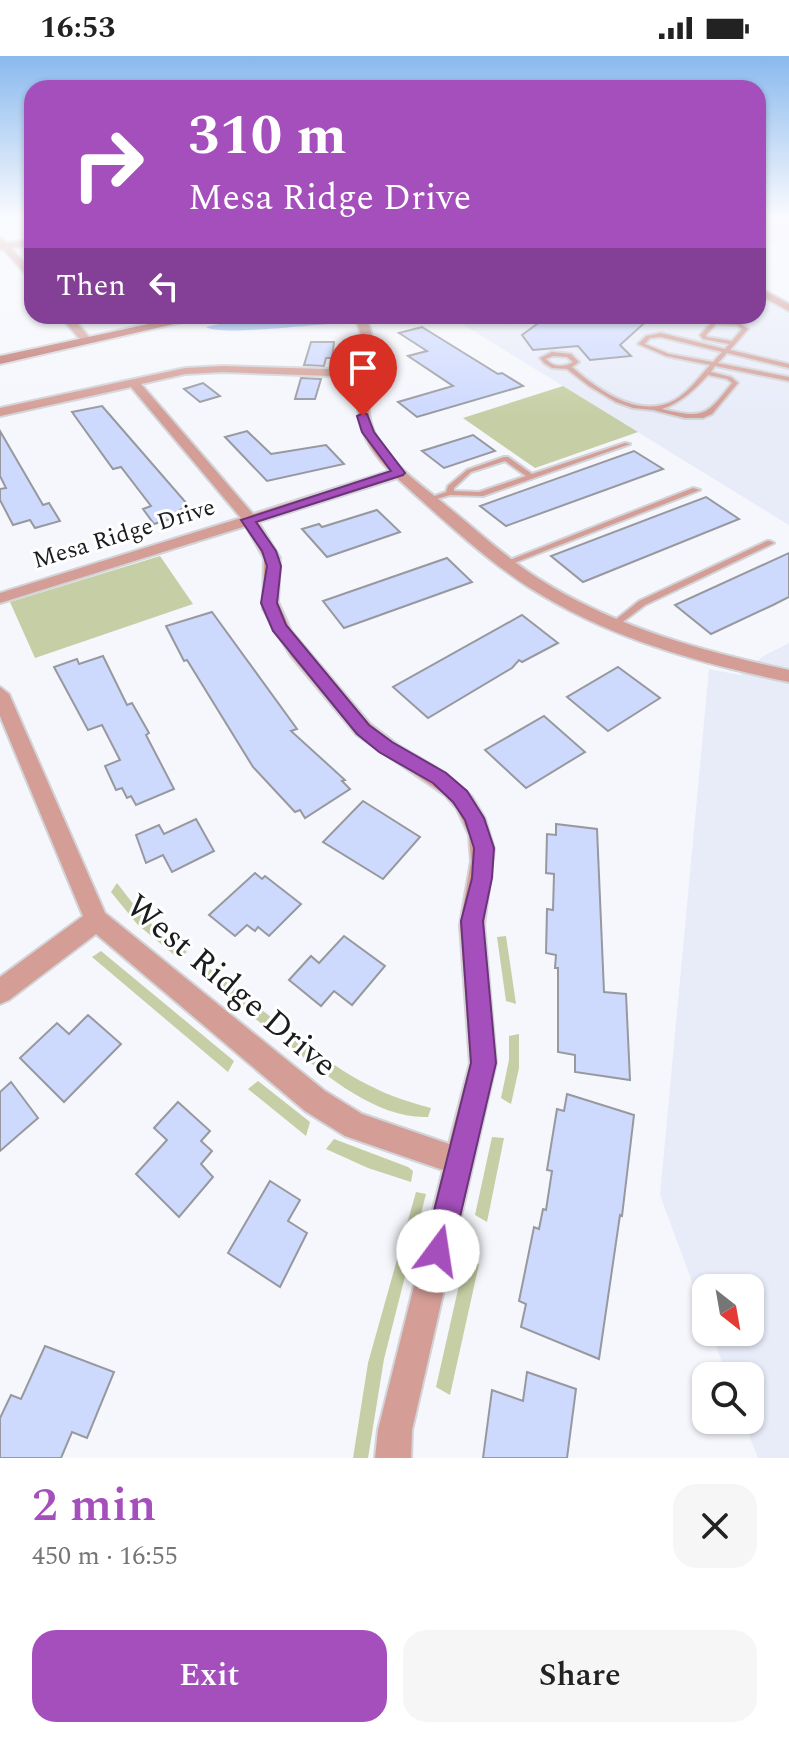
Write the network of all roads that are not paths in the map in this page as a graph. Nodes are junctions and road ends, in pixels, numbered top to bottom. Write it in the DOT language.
graph roads {
  1 [pos="766,295"];
  2 [pos="789,308"];
  3 [pos="72,324"];
  4 [pos="166,324"];
  5 [pos="364,324"];
  6 [pos="716,324"];
  7 [pos="735,324"];
  8 [pos="87,341"];
  9 [pos="733,343"];
  10 [pos="726,351"];
  11 [pos="0,360"];
  12 [pos="712,364"];
  13 [pos="789,366"];
  14 [pos="568,367"];
  15 [pos="705,372"];
  16 [pos="367,374"];
  17 [pos="789,379"];
  18 [pos="132,381"];
  19 [pos="646,406"];
  20 [pos="0,412"];
  21 [pos="627,444"];
  22 [pos="399,473"];
  23 [pos="531,477"];
  24 [pos="696,490"];
  25 [pos="450,493"];
  26 [pos="430,499"];
  27 [pos="248,520"];
  28 [pos="770,543"];
  29 [pos="506,563"];
  30 [pos="0,598"];
  31 [pos="613,625"];
  32 [pos="789,676"];
  33 [pos="0,695"];
  34 [pos="96,920"];
  35 [pos="0,992"];
  36 [pos="460,1162"];
  37 [pos="393,1458"];
  1 -- 2 [label="street"];
  3 -- 8 [label="street"];
  4 -- 8 [label="street"];
  5 -- 16 [label="street"];
  6 -- 9 [label="lane"];
  7 -- 9 [label="lane"];
  8 -- 11 [label="street"];
  9 -- 10 [label="lane"];
  10 -- 12 [label="lane"];
  10 -- 12 [label="lane"];
  10 -- 13 [label="lane"];
  12 -- 15 [label="lane"];
  12 -- 17 [label="lane"];
  14 -- 14 [label="lane"];
  14 -- 19 [label="lane"];
  15 -- 19 [label="lane"];
  15 -- 19 [label="lane"];
  16 -- 18 [label="street"];
  16 -- 22 [label="street"];
  18 -- 20 [label="street"];
  18 -- 27 [label="street"];
  21 -- 23 [label="lane"];
  22 -- 26 [label="street"];
  22 -- 27 [label="street, Mesa Ridge Drive"];
  23 -- 25 [label="lane"];
  23 -- 25 [label="lane"];
  24 -- 29 [label="lane"];
  25 -- 26 [label="lane"];
  26 -- 29 [label="street"];
  27 -- 30 [label="street, Mesa Ridge Drive"];
  27 -- 36 [label="street"];
  28 -- 31 [label="lane"];
  29 -- 31 [label="street"];
  31 -- 32 [label="street"];
  33 -- 34 [label="street, West Ridge Drive"];
  34 -- 35 [label="street"];
  34 -- 36 [label="street, West Ridge Drive"];
  36 -- 37 [label="street"];
}
